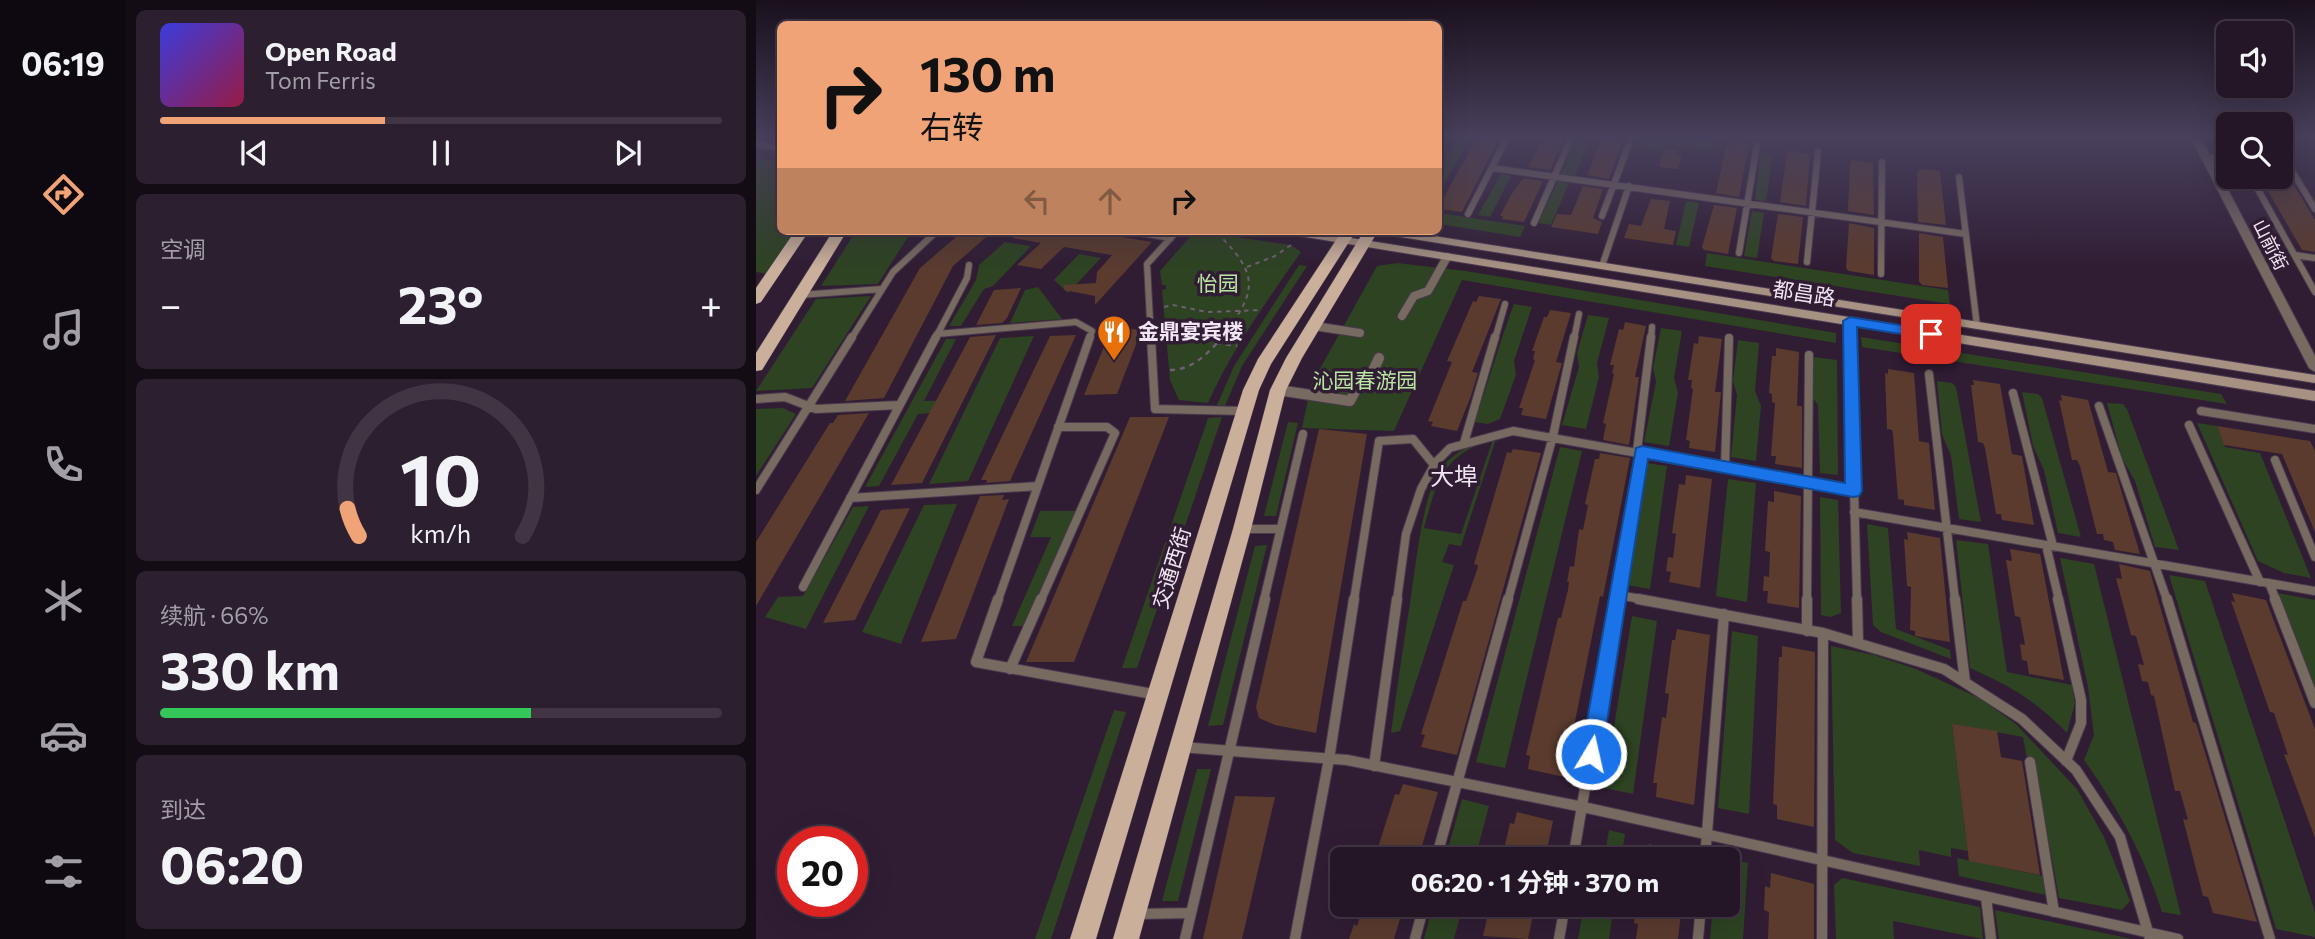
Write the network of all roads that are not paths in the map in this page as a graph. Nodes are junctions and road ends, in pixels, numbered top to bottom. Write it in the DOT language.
graph roads {
  1 [pos="1486,180"];
  2 [pos="1553,180"];
  3 [pos="1583,180"];
  4 [pos="1616,180"];
  5 [pos="1751,180"];
  6 [pos="1815,180"];
  7 [pos="1882,180"];
  8 [pos="1959,180"];
  9 [pos="2218,180"];
  10 [pos="2297,180"];
  11 [pos="1614,184"];
  12 [pos="1629,186"];
  13 [pos="2258,189"];
  14 [pos="1747,203"];
  15 [pos="2315,209"];
  16 [pos="1812,212"];
  17 [pos="1468,214"];
  18 [pos="1602,216"];
  19 [pos="1882,222"];
  20 [pos="1535,223"];
  21 [pos="1965,234"];
  22 [pos="799,235"];
  23 [pos="838,235"];
  24 [pos="932,235"];
  25 [pos="1153,235"];
  26 [pos="1174,235"];
  27 [pos="1407,235"];
  28 [pos="1357,236"];
  29 [pos="1171,238"];
  30 [pos="1739,253"];
  31 [pos="2295,255"];
  32 [pos="1447,257"];
  33 [pos="2315,258"];
  34 [pos="1807,262"];
  35 [pos="969,265"];
  36 [pos="1602,266"];
  37 [pos="1881,274"];
  38 [pos="761,283"];
  39 [pos="882,289"];
  40 [pos="2315,292"];
  41 [pos="800,295"];
  42 [pos="756,299"];
  43 [pos="1506,304"];
  44 [pos="1580,314"];
  45 [pos="1402,316"];
  46 [pos="1850,321"];
  47 [pos="1314,326"];
  48 [pos="1978,326"];
  49 [pos="1652,327"];
  50 [pos="1360,333"];
  51 [pos="937,334"];
  52 [pos="1729,338"];
  53 [pos="2309,349"];
  54 [pos="1809,355"];
  55 [pos="1379,358"];
  56 [pos="756,366"];
  57 [pos="2315,368"];
  58 [pos="1929,374"];
  59 [pos="2315,379"];
  60 [pos="1278,390"];
  61 [pos="2013,393"];
  62 [pos="2314,398"];
  63 [pos="756,399"];
  64 [pos="899,405"];
  65 [pos="808,406"];
  66 [pos="2099,406"];
  67 [pos="1244,411"];
  68 [pos="2202,411"];
  69 [pos="2189,425"];
  70 [pos="1058,427"];
  71 [pos="2315,429"];
  72 [pos="1303,434"];
  73 [pos="1553,436"];
  74 [pos="1464,443"];
  75 [pos="1639,452"];
  76 [pos="2275,460"];
  77 [pos="1434,465"];
  78 [pos="1725,467"];
  79 [pos="1809,483"];
  80 [pos="1038,486"];
  81 [pos="756,490"];
  82 [pos="1853,491"];
  83 [pos="850,498"];
  84 [pos="1854,512"];
  85 [pos="1948,528"];
  86 [pos="1242,529"];
  87 [pos="1280,529"];
  88 [pos="2049,546"];
  89 [pos="2315,557"];
  90 [pos="2156,564"];
  91 [pos="2264,582"];
  92 [pos="803,587"];
  93 [pos="2315,591"];
  94 [pos="1618,595"];
  95 [pos="1724,614"];
  96 [pos="1808,631"];
  97 [pos="1823,633"];
  98 [pos="1858,641"];
  99 [pos="1010,669"];
  100 [pos="1965,682"];
  101 [pos="1158,695"];
  102 [pos="2315,703"];
  103 [pos="1181,747"];
  104 [pos="1228,750"];
  105 [pos="1329,759"];
  106 [pos="2066,761"];
  107 [pos="2030,762"];
  108 [pos="1374,766"];
  109 [pos="1458,782"];
  110 [pos="1583,807"];
  111 [pos="1707,835"];
  112 [pos="1439,847"];
  113 [pos="1575,847"];
  114 [pos="1706,847"];
  115 [pos="1821,861"];
  116 [pos="1986,897"];
  117 [pos="2054,912"];
  118 [pos="1191,913"];
  119 [pos="1134,914"];
  120 [pos="1421,917"];
  121 [pos="1563,917"];
  122 [pos="1700,917"];
  123 [pos="2150,936"];
  124 [pos="1083,939"];
  125 [pos="1126,939"];
  126 [pos="1185,939"];
  127 [pos="1295,939"];
  128 [pos="1415,939"];
  129 [pos="1559,939"];
  130 [pos="1698,939"];
  131 [pos="1822,939"];
  132 [pos="1991,939"];
  133 [pos="2178,939"];
  134 [pos="2270,939"];
  1 -- 17 [label="lane"];
  2 -- 20 [label="lane"];
  3 -- 11 [label="lane"];
  4 -- 11 [label="lane"];
  5 -- 14 [label="lane"];
  6 -- 16 [label="lane"];
  7 -- 19 [label="lane"];
  8 -- 21 [label="lane"];
  9 -- 53 [label="street, 山前街"];
  10 -- 15 [label="lane"];
  11 -- 12 [label="lane"];
  11 -- 18 [label="lane"];
  12 -- 14 [label="lane"];
  12 -- 36 [label="lane"];
  13 -- 31 [label="lane"];
  14 -- 16 [label="lane"];
  14 -- 30 [label="lane"];
  16 -- 19 [label="lane"];
  16 -- 34 [label="lane"];
  19 -- 21 [label="lane"];
  19 -- 37 [label="lane"];
  21 -- 48 [label="lane"];
  22 -- 38 [label="main road"];
  23 -- 41 [label="main road"];
  24 -- 39 [label="lane"];
  25 -- 29 [label="lane"];
  26 -- 29 [label="lane"];
  27 -- 36 [label="main road, 都昌路"];
  28 -- 32 [label="main road, 都昌路"];
  28 -- 47 [label="main road"];
  28 -- 67 [label="main road, 交通西街"];
  29 -- 67 [label="lane"];
  31 -- 33 [label="lane"];
  31 -- 40 [label="lane"];
  32 -- 45 [label="street"];
  32 -- 46 [label="main road, 都昌路"];
  35 -- 51 [label="lane"];
  36 -- 48 [label="main road, 都昌路"];
  38 -- 42 [label="main road"];
  39 -- 41 [label="lane"];
  39 -- 65 [label="lane"];
  41 -- 56 [label="main road"];
  43 -- 74 [label="lane"];
  44 -- 73 [label="lane"];
  46 -- 62 [label="main road, 都昌路"];
  46 -- 82 [label="lane"];
  47 -- 50 [label="street"];
  47 -- 60 [label="main road"];
  48 -- 59 [label="main road, 都昌路"];
  49 -- 75 [label="lane"];
  51 -- 64 [label="lane"];
  51 -- 70 [label="lane"];
  52 -- 78 [label="lane"];
  53 -- 57 [label="street, 山前街"];
  54 -- 79 [label="lane"];
  55 -- 60 [label="street"];
  58 -- 85 [label="lane"];
  60 -- 86 [label="main road"];
  61 -- 88 [label="lane"];
  63 -- 65 [label="lane"];
  64 -- 65 [label="lane"];
  64 -- 83 [label="lane"];
  65 -- 81 [label="lane"];
  66 -- 90 [label="lane"];
  67 -- 101 [label="main road, 交通西街"];
  68 -- 71 [label="lane"];
  69 -- 91 [label="lane"];
  70 -- 80 [label="lane"];
  70 -- 99 [label="lane"];
  72 -- 87 [label="lane"];
  73 -- 74 [label="lane"];
  73 -- 75 [label="lane"];
  73 -- 109 [label="lane"];
  74 -- 77 [label="lane"];
  75 -- 78 [label="lane"];
  75 -- 94 [label="lane"];
  76 -- 89 [label="lane"];
  77 -- 105 [label="lane"];
  77 -- 108 [label="lane"];
  78 -- 79 [label="lane"];
  79 -- 82 [label="lane"];
  79 -- 96 [label="lane"];
  80 -- 83 [label="lane"];
  80 -- 99 [label="lane"];
  82 -- 84 [label="lane"];
  83 -- 92 [label="lane"];
  84 -- 85 [label="lane"];
  84 -- 98 [label="lane"];
  85 -- 88 [label="lane"];
  85 -- 100 [label="lane"];
  86 -- 87 [label="lane"];
  86 -- 103 [label="main road"];
  87 -- 104 [label="lane"];
  88 -- 90 [label="lane"];
  88 -- 106 [label="lane"];
  90 -- 91 [label="lane"];
  90 -- 134 [label="lane"];
  91 -- 93 [label="lane"];
  91 -- 102 [label="lane"];
  94 -- 95 [label="lane"];
  94 -- 110 [label="lane"];
  95 -- 96 [label="lane"];
  95 -- 111 [label="lane"];
  96 -- 97 [label="lane"];
  97 -- 98 [label="lane"];
  97 -- 115 [label="lane"];
  98 -- 100 [label="lane"];
  99 -- 101 [label="lane"];
  100 -- 106 [label="lane"];
  101 -- 124 [label="main road, 交通西街"];
  103 -- 104 [label="lane"];
  103 -- 119 [label="main road"];
  104 -- 105 [label="lane"];
  104 -- 118 [label="lane"];
  105 -- 108 [label="lane"];
  105 -- 127 [label="lane"];
  106 -- 123 [label="lane"];
  107 -- 117 [label="lane"];
  108 -- 109 [label="lane"];
  109 -- 110 [label="lane"];
  109 -- 112 [label="lane"];
  110 -- 111 [label="lane"];
  110 -- 113 [label="lane"];
  111 -- 114 [label="lane"];
  111 -- 115 [label="lane"];
  115 -- 116 [label="lane"];
  115 -- 131 [label="lane"];
  116 -- 117 [label="lane"];
  116 -- 132 [label="lane"];
  117 -- 123 [label="lane"];
  118 -- 119 [label="lane"];
  118 -- 126 [label="lane"];
  119 -- 125 [label="main road"];
  120 -- 128 [label="lane"];
  121 -- 129 [label="lane"];
  122 -- 130 [label="lane"];
  123 -- 133 [label="lane"];
}
